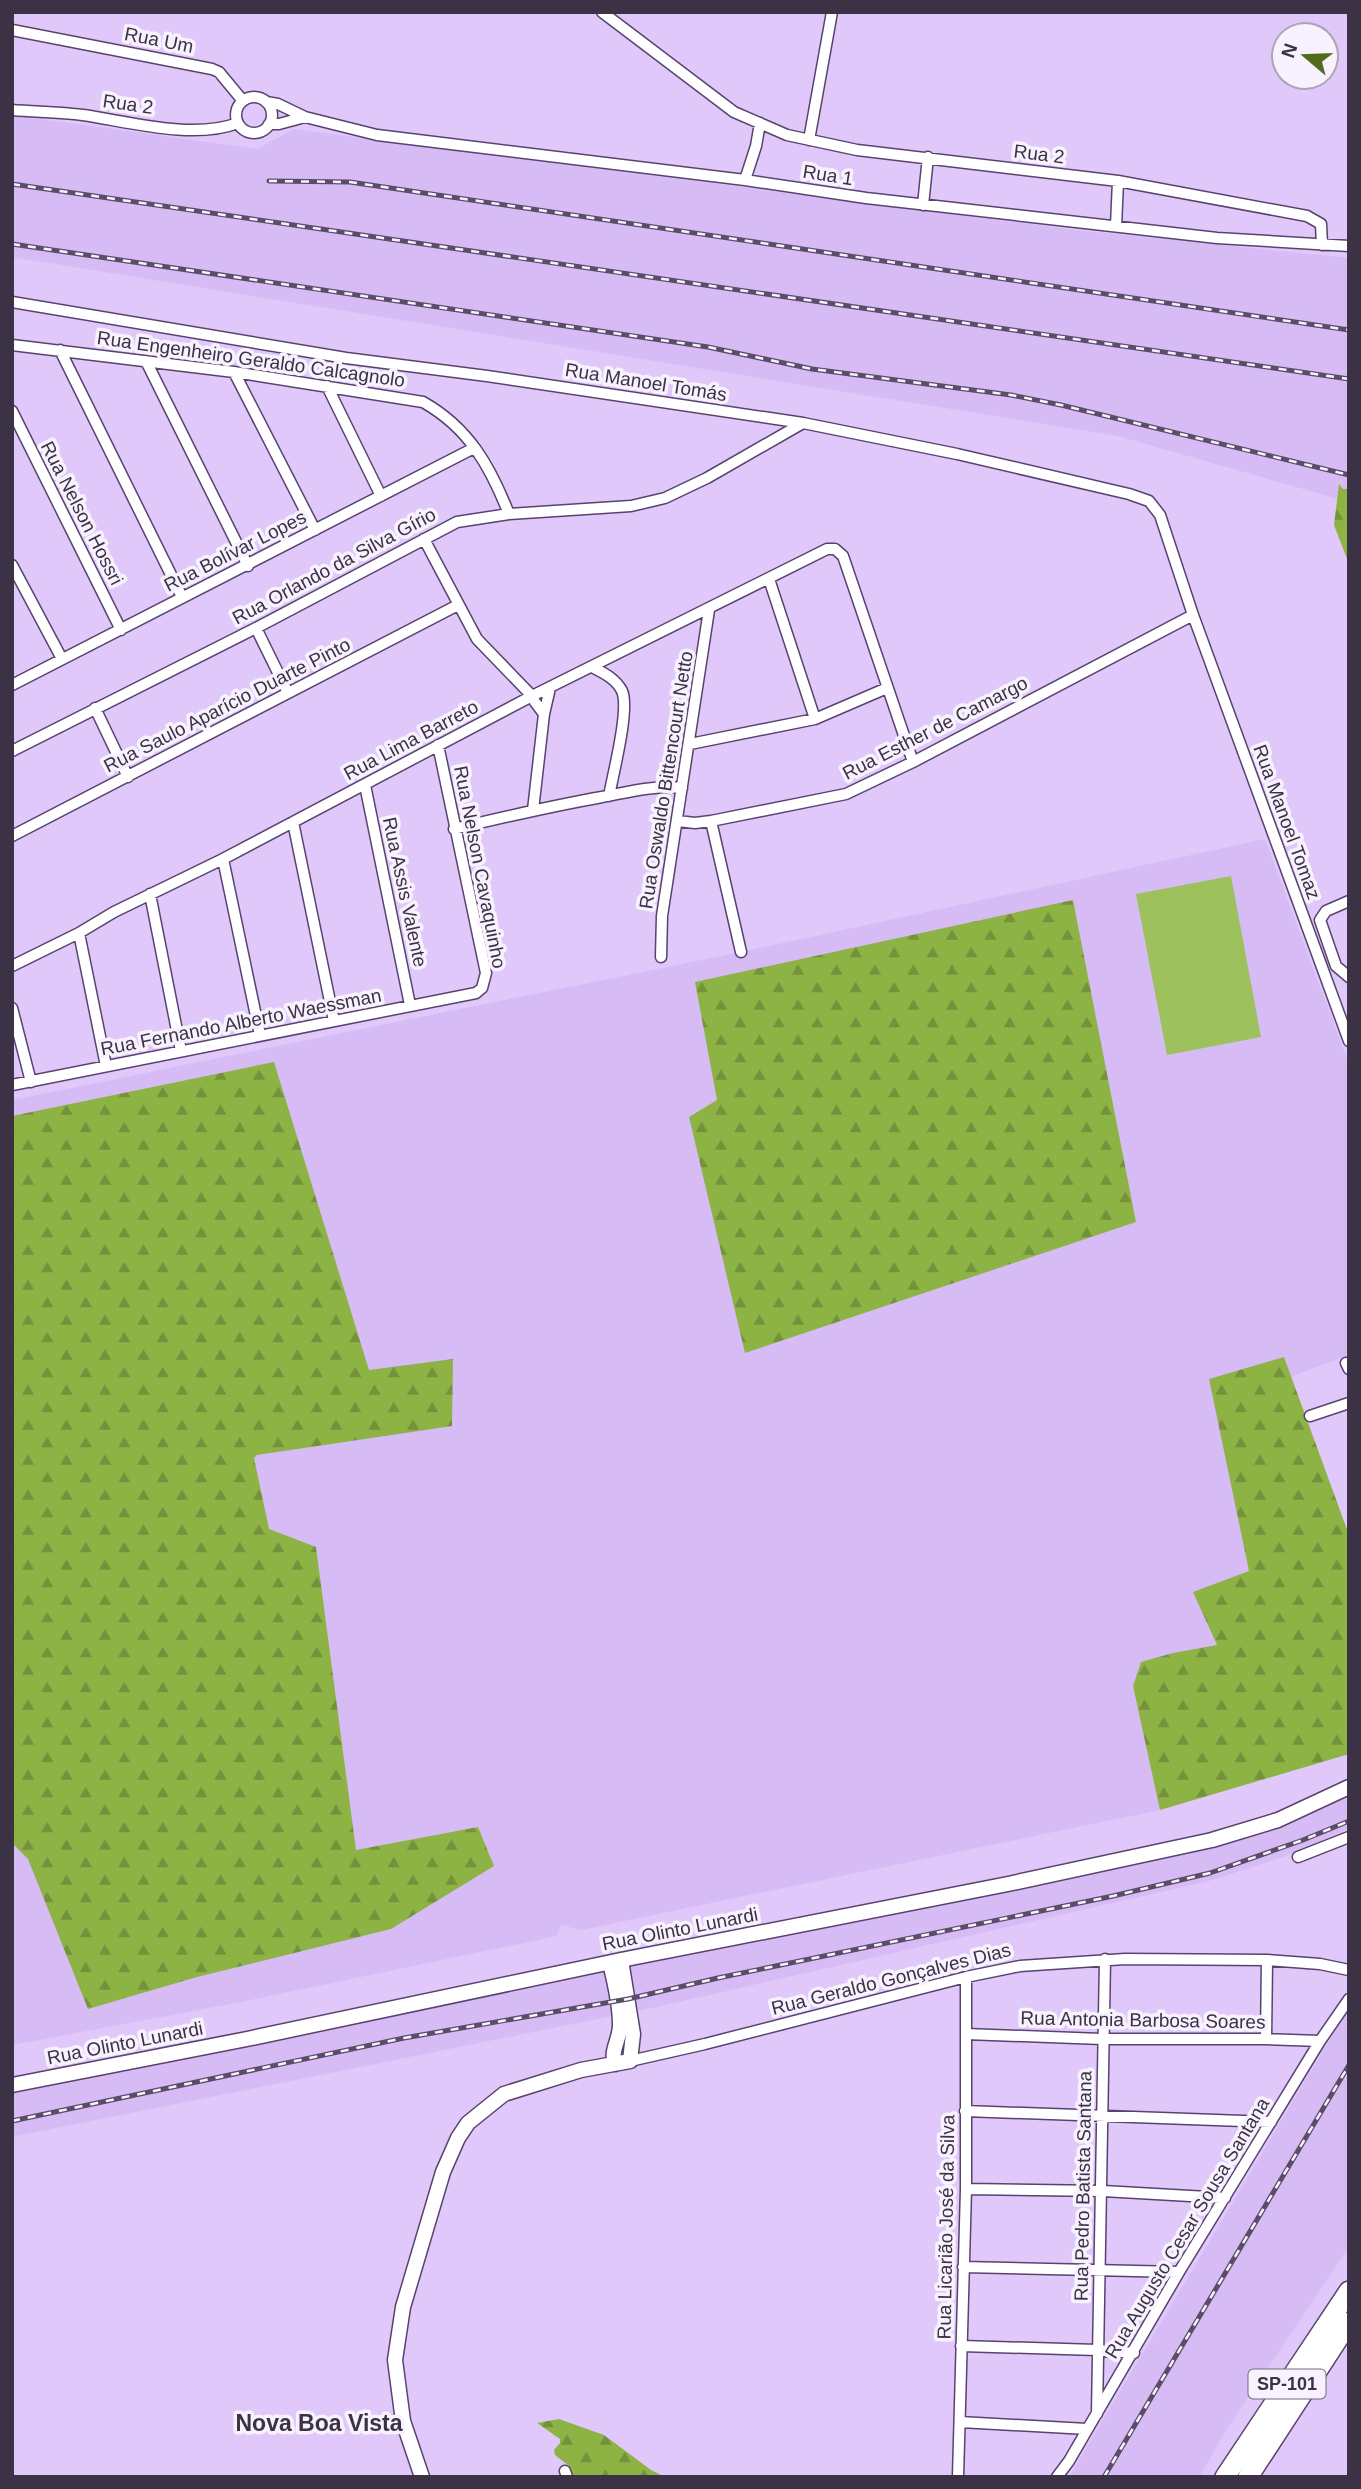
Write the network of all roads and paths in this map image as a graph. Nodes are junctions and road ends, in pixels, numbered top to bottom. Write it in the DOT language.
graph roads {
  1 [pos="603,12"];
  2 [pos="832,12"];
  3 [pos="12,30"];
  4 [pos="243,102"];
  5 [pos="266,102"];
  6 [pos="12,110"];
  7 [pos="305,117"];
  8 [pos="238,123"];
  9 [pos="760,123"];
  10 [pos="269,124"];
  11 [pos="810,140"];
  12 [pos="928,157"];
  13 [pos="745,180"];
  14 [pos="1118,181"];
  15 [pos="923,205"];
  16 [pos="1116,226"];
  17 [pos="1322,245"];
  18 [pos="1349,246"];
  19 [pos="12,302"];
  20 [pos="12,345"];
  21 [pos="60,350"];
  22 [pos="146,361"];
  23 [pos="234,372"];
  24 [pos="327,386"];
  25 [pos="12,411"];
  26 [pos="803,423"];
  27 [pos="474,448"];
  28 [pos="381,496"];
  29 [pos="509,514"];
  30 [pos="315,530"];
  31 [pos="424,539"];
  32 [pos="12,565"];
  33 [pos="248,566"];
  34 [pos="769,579"];
  35 [pos="182,597"];
  36 [pos="458,605"];
  37 [pos="709,610"];
  38 [pos="1193,615"];
  39 [pos="256,628"];
  40 [pos="121,630"];
  41 [pos="62,659"];
  42 [pos="605,661"];
  43 [pos="592,667"];
  44 [pos="607,674"];
  45 [pos="12,685"];
  46 [pos="550,688"];
  47 [pos="887,688"];
  48 [pos="289,694"];
  49 [pos="532,695"];
  50 [pos="95,708"];
  51 [pos="544,713"];
  52 [pos="815,719"];
  53 [pos="690,744"];
  54 [pos="438,745"];
  55 [pos="12,751"];
  56 [pos="913,762"];
  57 [pos="128,777"];
  58 [pos="365,785"];
  59 [pos="682,788"];
  60 [pos="609,796"];
  61 [pos="533,810"];
  62 [pos="678,821"];
  63 [pos="711,821"];
  64 [pos="293,822"];
  65 [pos="454,829"];
  66 [pos="12,836"];
  67 [pos="223,859"];
  68 [pos="150,894"];
  69 [pos="1349,901"];
  70 [pos="79,933"];
  71 [pos="741,952"];
  72 [pos="661,957"];
  73 [pos="12,966"];
  74 [pos="1349,977"];
  75 [pos="476,993"];
  76 [pos="410,1005"];
  77 [pos="12,1008"];
  78 [pos="334,1021"];
  79 [pos="1346,1028"];
  80 [pos="260,1035"];
  81 [pos="1349,1041"];
  82 [pos="181,1051"];
  83 [pos="106,1066"];
  84 [pos="30,1082"];
  85 [pos="12,1085"];
  86 [pos="1349,1403"];
  87 [pos="1310,1416"];
  88 [pos="1349,1787"];
  89 [pos="1349,1837"];
  90 [pos="1298,1857"];
  91 [pos="1105,1959"];
  92 [pos="1267,1960"];
  93 [pos="616,1961"];
  94 [pos="1349,1970"];
  95 [pos="966,1977"];
  96 [pos="1349,1998"];
  97 [pos="966,2034"];
  98 [pos="1102,2039"];
  99 [pos="1266,2039"];
  100 [pos="1320,2041"];
  101 [pos="614,2048"];
  102 [pos="631,2053"];
  103 [pos="615,2064"];
  104 [pos="581,2070"];
  105 [pos="12,2085"];
  106 [pos="965,2111"];
  107 [pos="1103,2115"];
  108 [pos="1271,2122"];
  109 [pos="966,2189"];
  110 [pos="1103,2191"];
  111 [pos="1225,2198"];
  112 [pos="963,2267"];
  113 [pos="1099,2270"];
  114 [pos="1179,2272"];
  115 [pos="1349,2291"];
  116 [pos="1349,2322"];
  117 [pos="961,2346"];
  118 [pos="1097,2350"];
  119 [pos="1133,2353"];
  120 [pos="1097,2414"];
  121 [pos="960,2422"];
  122 [pos="1087,2430"];
  123 [pos="422,2477"];
  124 [pos="958,2477"];
  125 [pos="1057,2477"];
  126 [pos="1225,2477"];
  127 [pos="1248,2477"];
  1 -- 9 [label="street, Rua 2"];
  2 -- 11 [label="street"];
  3 -- 4 [label="street, Rua Um"];
  4 -- 5 [label="street"];
  4 -- 8 [label="street"];
  5 -- 7 [label="street, Rua 1"];
  5 -- 10 [label="street"];
  6 -- 8 [label="street, Rua 2"];
  7 -- 10 [label="street, Rua 1"];
  7 -- 13 [label="street, Rua 1"];
  8 -- 10 [label="street"];
  9 -- 11 [label="street, Rua 2"];
  9 -- 13 [label="street"];
  11 -- 12 [label="street, Rua 2"];
  12 -- 14 [label="street, Rua 2"];
  12 -- 15 [label="street"];
  13 -- 15 [label="street, Rua 1"];
  14 -- 16 [label="street"];
  14 -- 17 [label="street, Rua 2"];
  15 -- 16 [label="street, Rua 1"];
  16 -- 17 [label="street, Rua 1"];
  17 -- 18 [label="street, Rua 1"];
  19 -- 26 [label="street, Rua Manoel Tomás"];
  20 -- 21 [label="street, Rua Engenheiro Geraldo Calcagnolo"];
  21 -- 22 [label="street, Rua Engenheiro Geraldo Calcagnolo"];
  21 -- 35 [label="street"];
  22 -- 23 [label="street, Rua Engenheiro Geraldo Calcagnolo"];
  22 -- 33 [label="street"];
  23 -- 24 [label="street, Rua Engenheiro Geraldo Calcagnolo"];
  23 -- 30 [label="street"];
  24 -- 27 [label="street, Rua Engenheiro Geraldo Calcagnolo"];
  24 -- 28 [label="street"];
  25 -- 40 [label="street, Rua Nelson Hossri"];
  26 -- 29 [label="street, Rua Orlando da Silva Gírio"];
  26 -- 38 [label="street, Rua Manoel Tomás"];
  27 -- 28 [label="street, Rua Bolívar Lopes"];
  27 -- 29 [label="street, Rua Engenheiro Geraldo Calcagnolo"];
  28 -- 30 [label="street, Rua Bolívar Lopes"];
  29 -- 31 [label="street, Rua Orlando da Silva Gírio"];
  30 -- 33 [label="street, Rua Bolívar Lopes"];
  31 -- 36 [label="street"];
  31 -- 39 [label="street, Rua Orlando da Silva Gírio"];
  32 -- 41 [label="street"];
  33 -- 35 [label="street, Rua Bolívar Lopes"];
  34 -- 37 [label="street, Rua Lima Barreto"];
  34 -- 47 [label="street, Rua Lima Barreto"];
  34 -- 52 [label="street"];
  35 -- 40 [label="street, Rua Bolívar Lopes"];
  36 -- 48 [label="street, Rua Saulo Aparício Duarte Pinto"];
  36 -- 49 [label="street"];
  37 -- 42 [label="street, Rua Lima Barreto"];
  37 -- 53 [label="street, Rua Oswaldo Bittencourt Netto"];
  38 -- 56 [label="street, Rua Esther de Camargo"];
  38 -- 79 [label="street, Rua Manoel Tomaz"];
  39 -- 48 [label="street"];
  39 -- 50 [label="street, Rua Orlando da Silva Gírio"];
  40 -- 41 [label="street, Rua Bolívar Lopes"];
  41 -- 45 [label="street, Rua Bolívar Lopes"];
  42 -- 43 [label="street, Rua Lima Barreto"];
  42 -- 44 [label="street"];
  43 -- 44 [label="street"];
  43 -- 46 [label="street, Rua Lima Barreto"];
  44 -- 60 [label="street"];
  46 -- 49 [label="street, Rua Lima Barreto"];
  46 -- 51 [label="street"];
  47 -- 52 [label="street"];
  47 -- 56 [label="street"];
  48 -- 57 [label="street, Rua Saulo Aparício Duarte Pinto"];
  49 -- 51 [label="street"];
  49 -- 54 [label="street, Rua Lima Barreto"];
  50 -- 55 [label="street, Rua Orlando da Silva Gírio"];
  50 -- 57 [label="street"];
  51 -- 61 [label="street"];
  52 -- 53 [label="street"];
  53 -- 59 [label="street, Rua Oswaldo Bittencourt Netto"];
  54 -- 58 [label="street, Rua Lima Barreto"];
  54 -- 65 [label="street, Rua Nelson Cavaquinho"];
  56 -- 63 [label="street, Rua Esther de Camargo"];
  57 -- 66 [label="street, Rua Saulo Aparício Duarte Pinto"];
  58 -- 64 [label="street, Rua Lima Barreto"];
  58 -- 76 [label="street, Rua Assis Valente"];
  59 -- 60 [label="street"];
  59 -- 62 [label="street, Rua Oswaldo Bittencourt Netto"];
  60 -- 61 [label="street"];
  61 -- 65 [label="street"];
  62 -- 63 [label="street, Rua Esther de Camargo"];
  62 -- 72 [label="street, Rua Oswaldo Bittencourt Netto"];
  63 -- 71 [label="street"];
  64 -- 67 [label="street, Rua Lima Barreto"];
  64 -- 78 [label="street"];
  65 -- 75 [label="street, Rua Nelson Cavaquinho"];
  67 -- 68 [label="street, Rua Lima Barreto"];
  67 -- 80 [label="street"];
  68 -- 70 [label="street, Rua Lima Barreto"];
  68 -- 82 [label="street"];
  69 -- 74 [label="street"];
  70 -- 73 [label="street, Rua Lima Barreto"];
  70 -- 83 [label="street"];
  75 -- 76 [label="street, Rua Fernando Alberto Waessman"];
  76 -- 78 [label="street, Rua Fernando Alberto Waessman"];
  77 -- 84 [label="street"];
  78 -- 80 [label="street, Rua Fernando Alberto Waessman"];
  79 -- 81 [label="street, Rua Manoel Tomaz"];
  80 -- 82 [label="street, Rua Fernando Alberto Waessman"];
  82 -- 83 [label="street, Rua Fernando Alberto Waessman"];
  83 -- 84 [label="street, Rua Fernando Alberto Waessman"];
  84 -- 85 [label="street, Rua Fernando Alberto Waessman"];
  86 -- 87 [label="street"];
  88 -- 93 [label="street, Rua Olinto Lunardi"];
  89 -- 90 [label="street"];
  91 -- 92 [label="street, Rua Geraldo Gonçalves Dias"];
  91 -- 95 [label="street, Rua Geraldo Gonçalves Dias"];
  91 -- 98 [label="street, Rua Pedro Batista Santana"];
  92 -- 94 [label="street, Rua Geraldo Gonçalves Dias"];
  92 -- 99 [label="street"];
  93 -- 101 [label="street"];
  93 -- 102 [label="street"];
  93 -- 105 [label="street, Rua Olinto Lunardi"];
  95 -- 97 [label="street, Rua Licarião José da Silva"];
  95 -- 102 [label="street, Rua Geraldo Gonçalves Dias"];
  96 -- 100 [label="street, Rua Augusto Cesar Sousa Santana"];
  97 -- 98 [label="street, Rua Antonia Barbosa Soares"];
  97 -- 106 [label="street, Rua Licarião José da Silva"];
  98 -- 99 [label="street, Rua Antonia Barbosa Soares"];
  98 -- 107 [label="street, Rua Pedro Batista Santana"];
  99 -- 100 [label="street, Rua Antonia Barbosa Soares"];
  100 -- 108 [label="street, Rua Augusto Cesar Sousa Santana"];
  101 -- 102 [label="street, Rua Geraldo Gonçalves Dias"];
  101 -- 103 [label="street"];
  101 -- 104 [label="street, Rua Geraldo Gonçalves Dias"];
  102 -- 103 [label="street, Rua Geraldo Gonçalves Dias"];
  103 -- 104 [label="street, Rua Geraldo Gonçalves Dias"];
  104 -- 123 [label="street, Rua Geraldo Gonçalves Dias"];
  106 -- 107 [label="street"];
  106 -- 109 [label="street, Rua Licarião José da Silva"];
  107 -- 108 [label="street"];
  107 -- 110 [label="street, Rua Pedro Batista Santana"];
  108 -- 111 [label="street, Rua Augusto Cesar Sousa Santana"];
  109 -- 110 [label="street"];
  109 -- 112 [label="street, Rua Licarião José da Silva"];
  110 -- 111 [label="street"];
  110 -- 113 [label="street, Rua Pedro Batista Santana"];
  111 -- 114 [label="street, Rua Augusto Cesar Sousa Santana"];
  112 -- 113 [label="street"];
  112 -- 117 [label="street, Rua Licarião José da Silva"];
  113 -- 114 [label="street"];
  113 -- 118 [label="street, Rua Pedro Batista Santana"];
  114 -- 119 [label="street, Rua Augusto Cesar Sousa Santana"];
  115 -- 126 [label="highway, SP-101"];
  116 -- 127 [label="highway, SP-101"];
  117 -- 118 [label="street"];
  117 -- 121 [label="street, Rua Licarião José da Silva"];
  118 -- 119 [label="street"];
  118 -- 120 [label="street, Rua Pedro Batista Santana"];
  119 -- 120 [label="street, Rua Augusto Cesar Sousa Santana"];
  120 -- 122 [label="street, Rua Augusto Cesar Sousa Santana"];
  121 -- 122 [label="street"];
  121 -- 124 [label="street, Rua Licarião José da Silva"];
  122 -- 125 [label="street, Rua Augusto Cesar Sousa Santana"];
}
